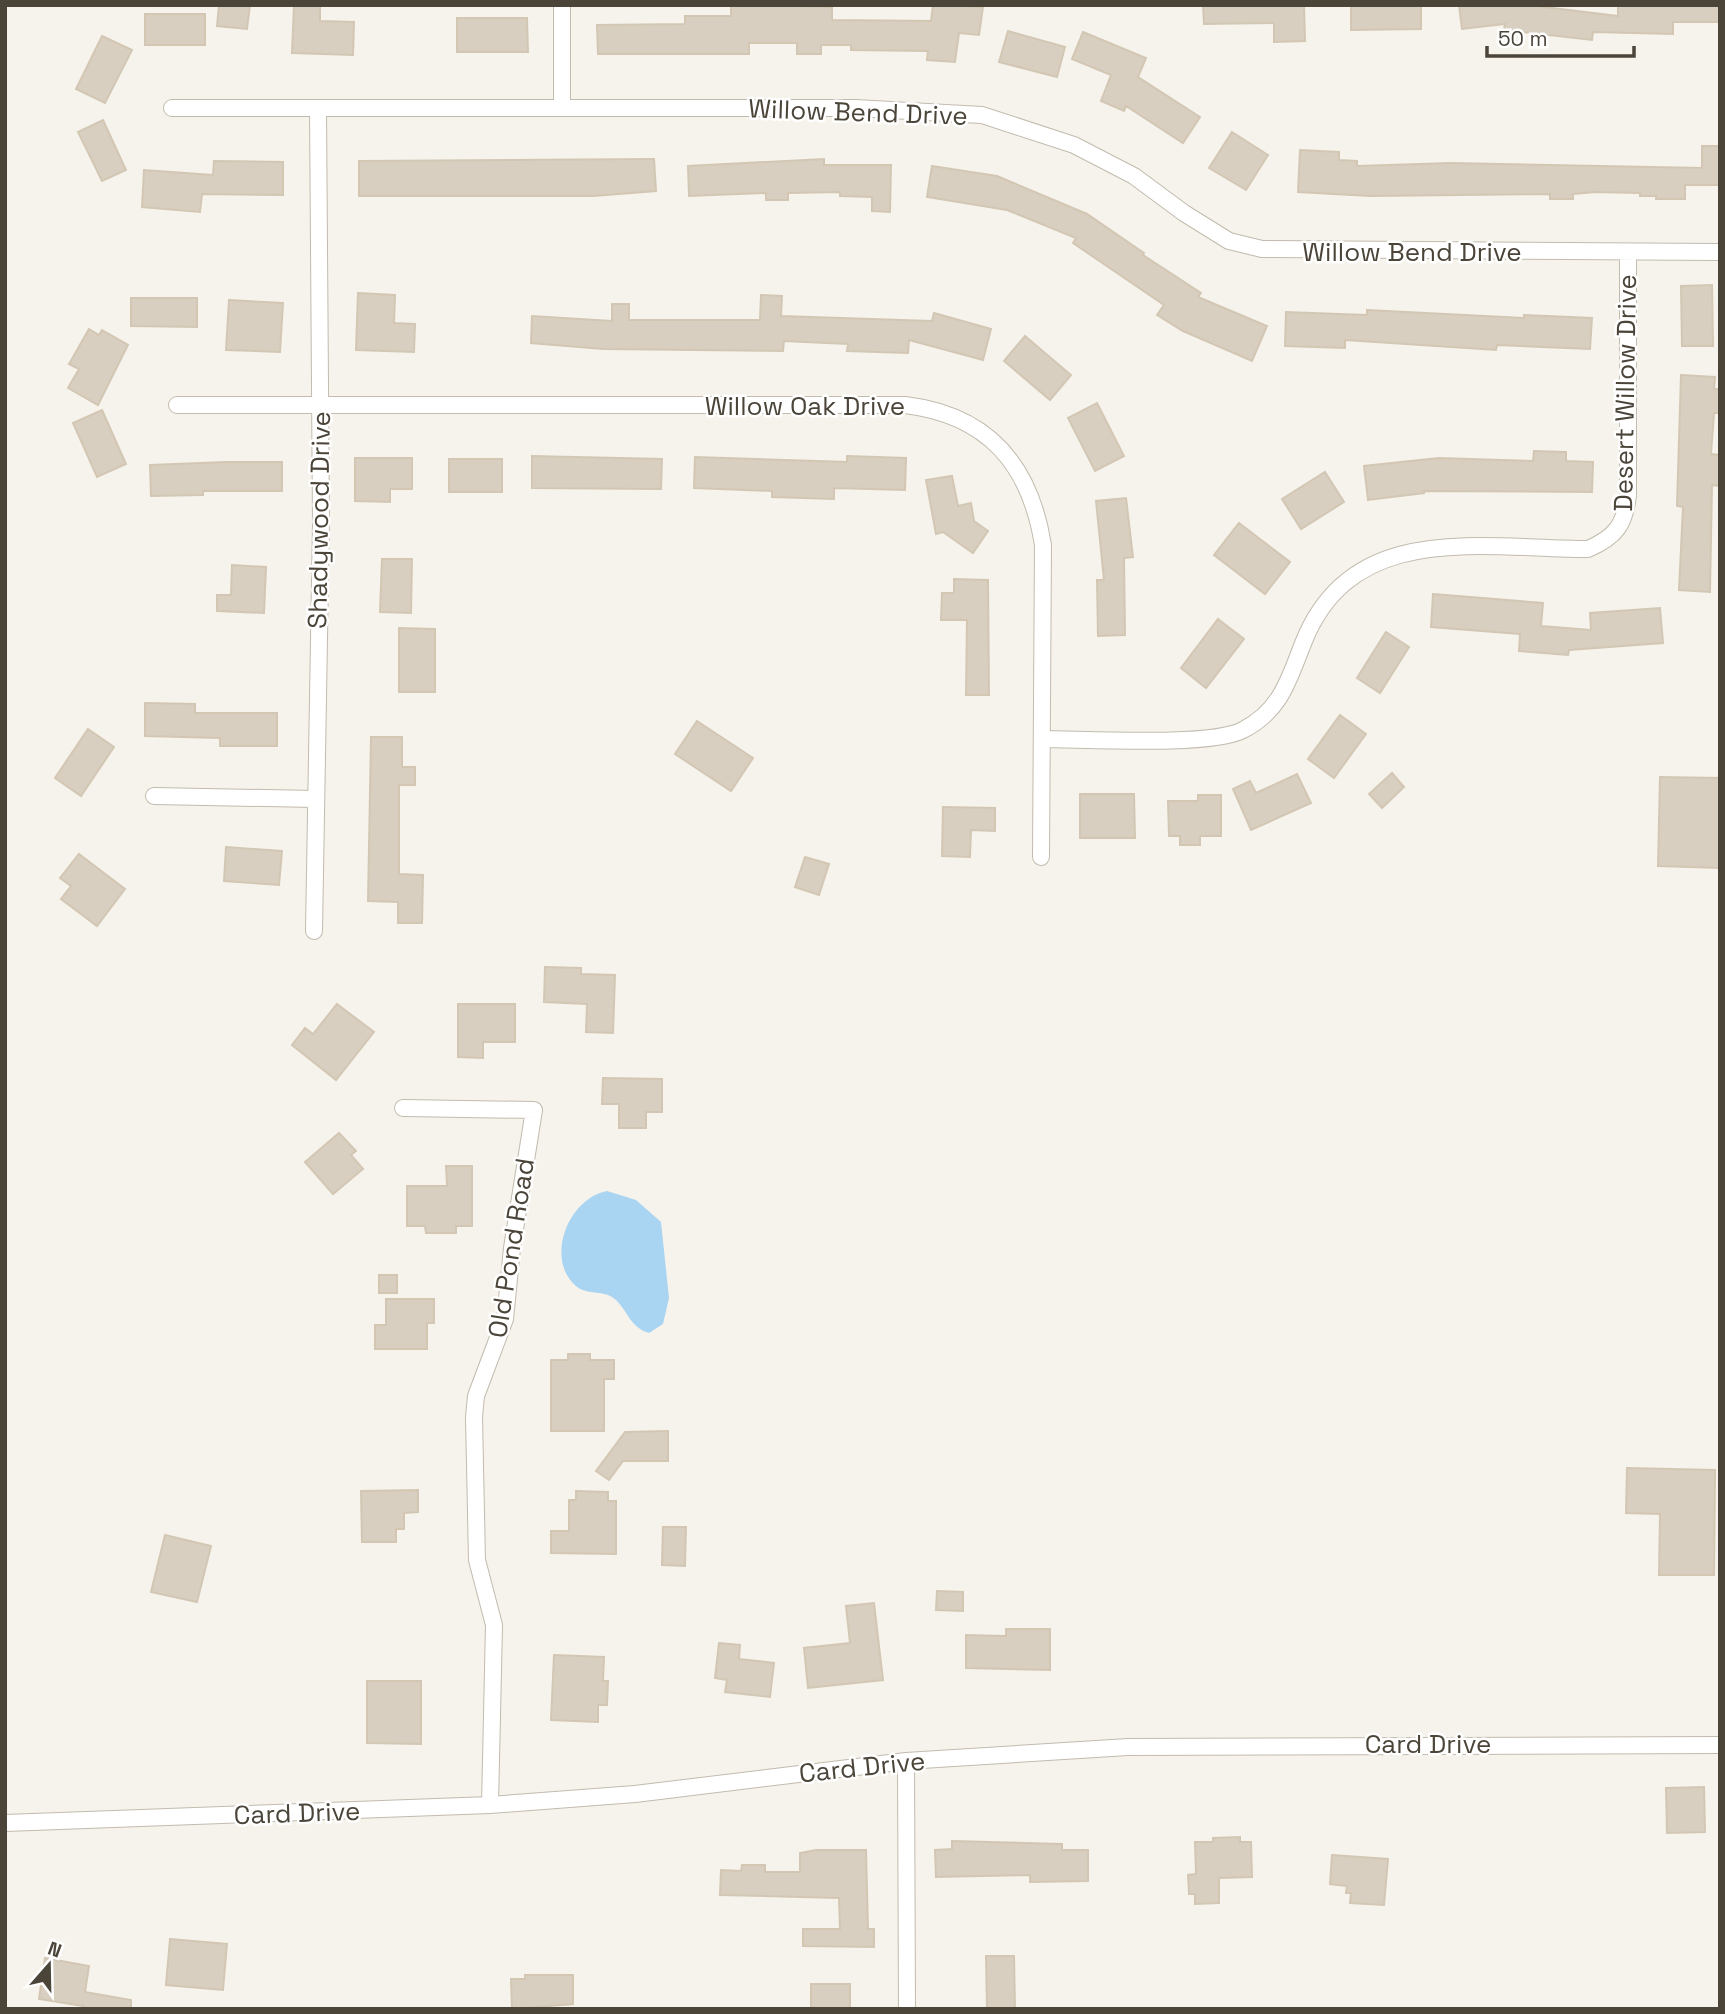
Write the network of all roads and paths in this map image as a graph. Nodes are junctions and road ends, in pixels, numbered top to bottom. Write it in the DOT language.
graph roads {
  1 [pos="562,5"];
  2 [pos="172,108"];
  3 [pos="562,108"];
  4 [pos="318,109"];
  5 [pos="1720,252"];
  6 [pos="1628,253"];
  7 [pos="177,405"];
  8 [pos="321,407"];
  9 [pos="1042,739"];
  10 [pos="154,796"];
  11 [pos="315,799"];
  12 [pos="1041,857"];
  13 [pos="314,931"];
  14 [pos="403,1108"];
  15 [pos="1720,1745"];
  16 [pos="906,1761"];
  17 [pos="490,1805"];
  18 [pos="5,1823"];
  19 [pos="907,2009"];
  1 -- 3 [label="street"];
  2 -- 4 [label="street, Willow Bend Drive"];
  3 -- 4 [label="street, Willow Bend Drive"];
  3 -- 6 [label="street, Willow Bend Drive"];
  4 -- 8 [label="street, Shadywood Drive"];
  5 -- 6 [label="street, Willow Bend Drive"];
  6 -- 9 [label="street, Desert Willow Drive"];
  7 -- 8 [label="street, Willow Oak Drive"];
  8 -- 9 [label="street, Willow Oak Drive"];
  8 -- 11 [label="street, Shadywood Drive"];
  9 -- 12 [label="street, Willow Oak Drive"];
  10 -- 11 [label="street"];
  11 -- 13 [label="street, Shadywood Drive"];
  14 -- 17 [label="street, Old Pond Road"];
  15 -- 16 [label="street, Card Drive"];
  16 -- 17 [label="street, Card Drive"];
  16 -- 19 [label="street"];
  17 -- 18 [label="street, Card Drive"];
}
